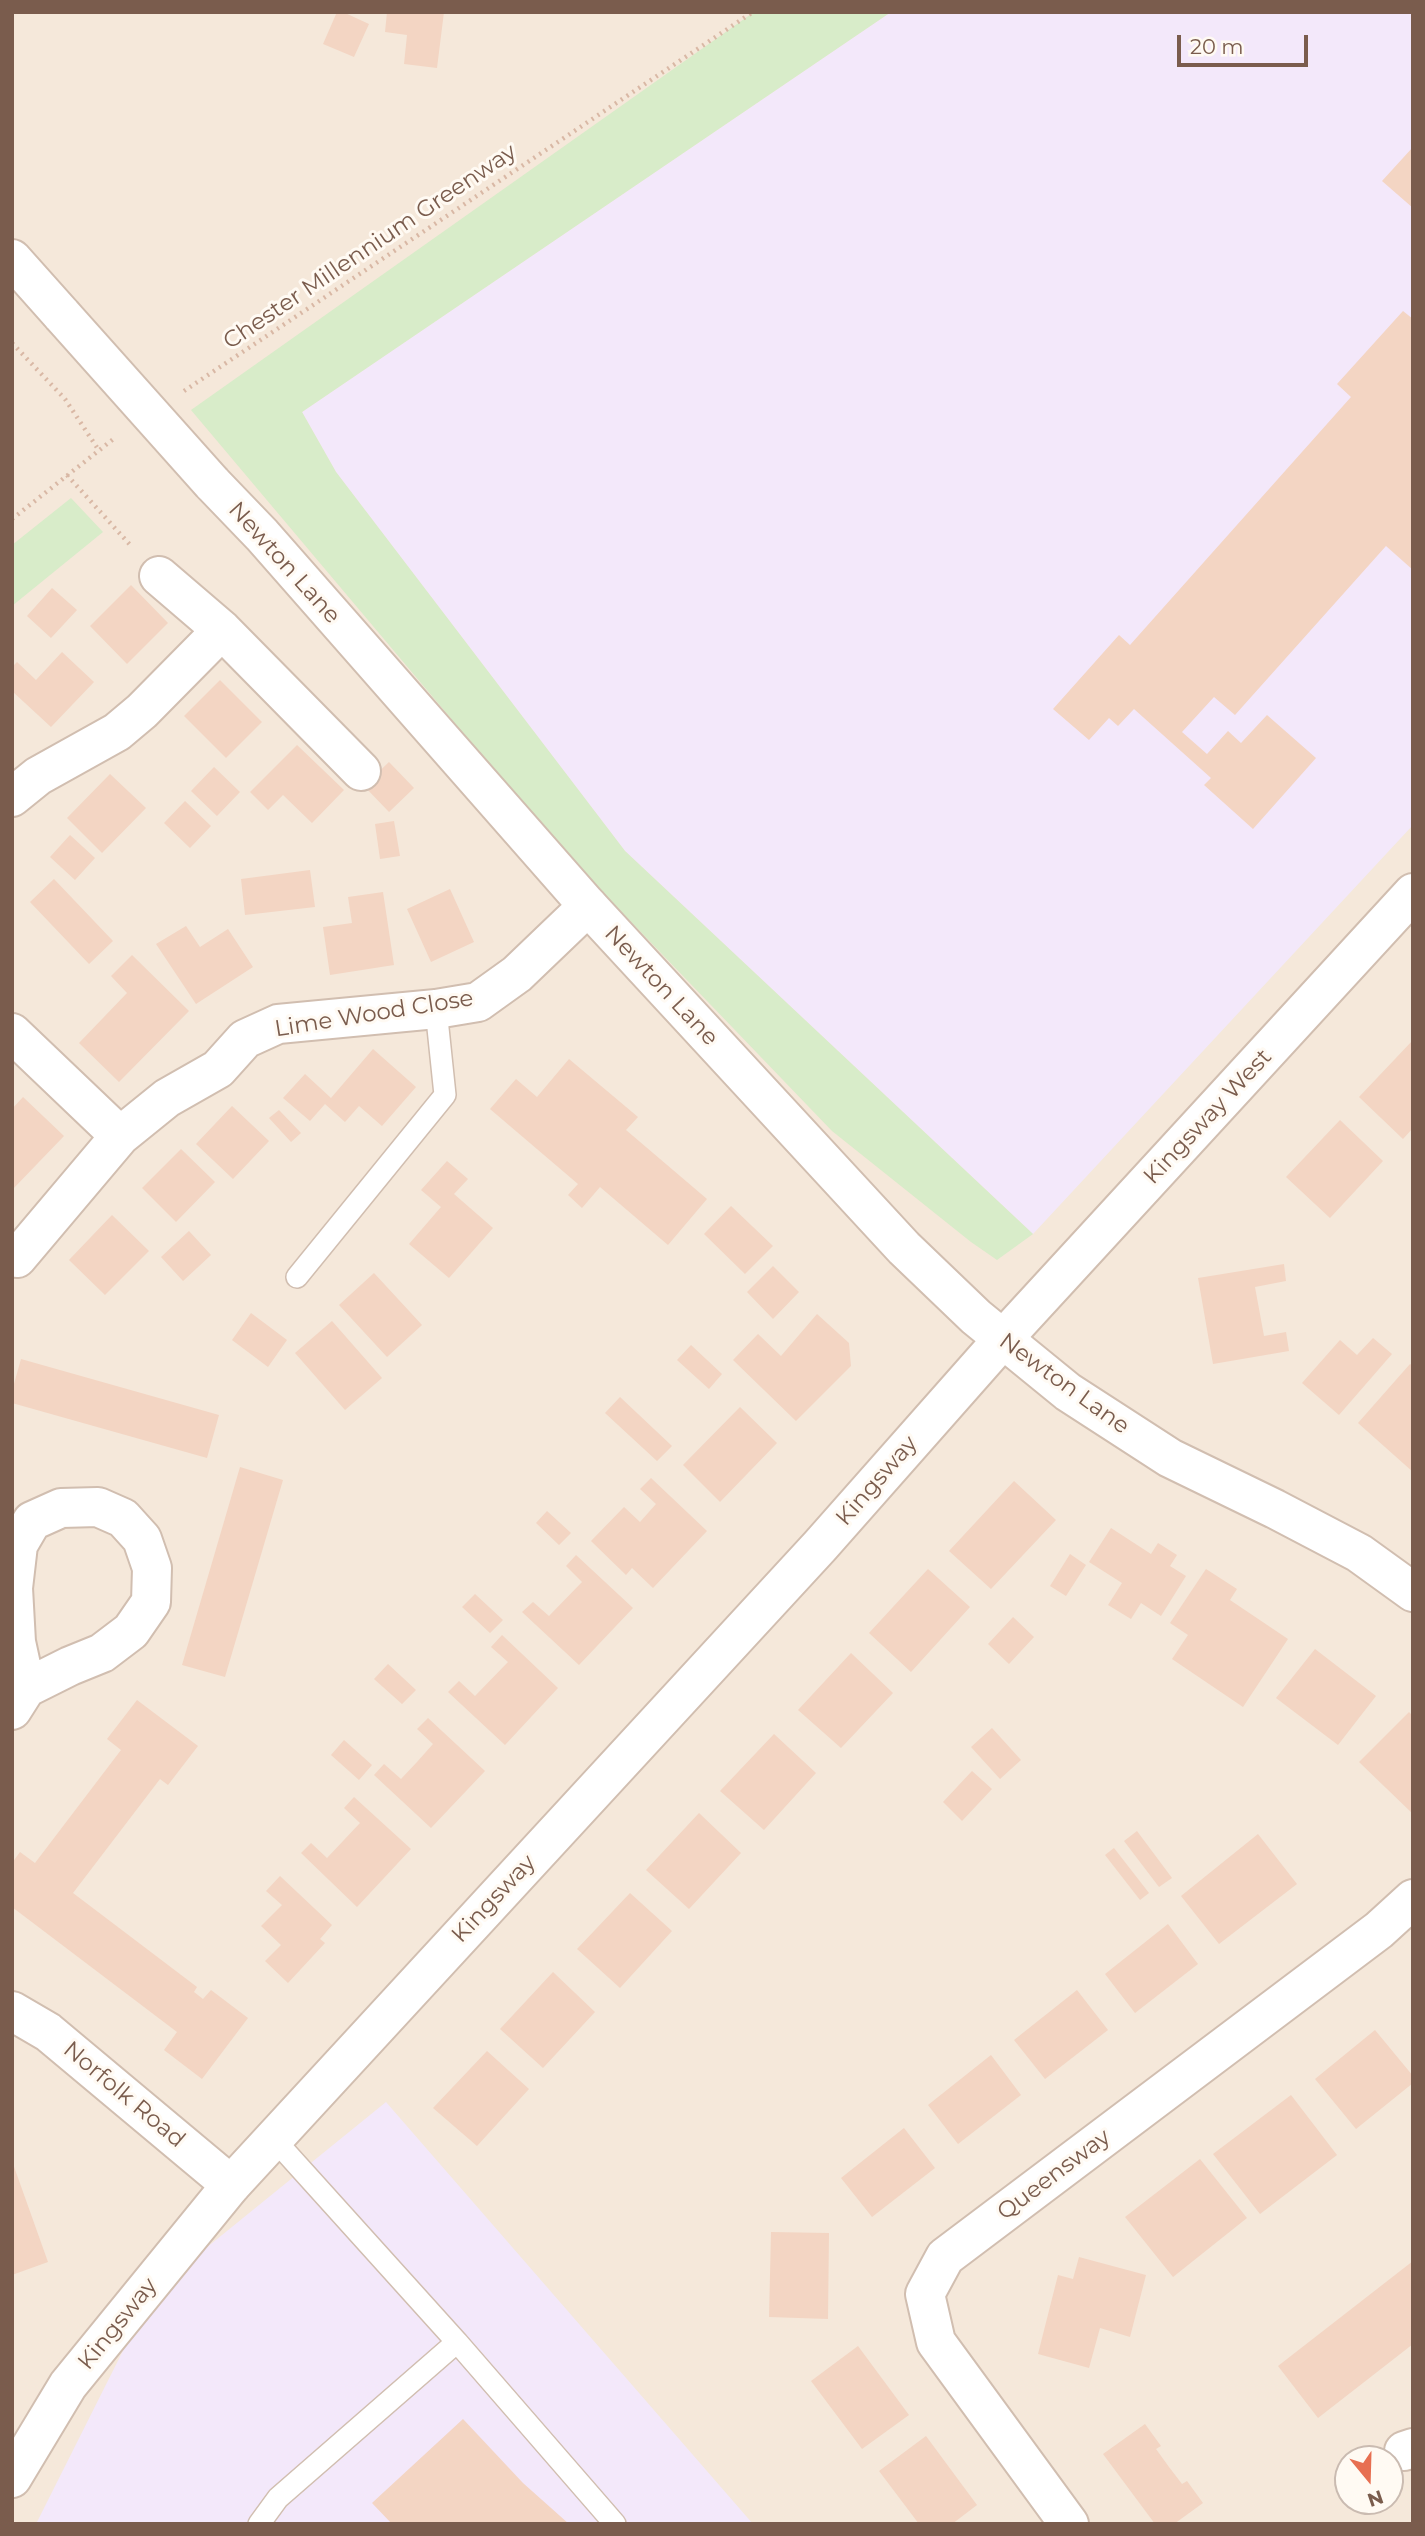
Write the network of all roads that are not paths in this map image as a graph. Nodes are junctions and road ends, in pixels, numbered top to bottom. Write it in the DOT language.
graph roads {
  1 [pos="12,259"];
  2 [pos="159,576"];
  3 [pos="222,630"];
  4 [pos="361,771"];
  5 [pos="12,797"];
  6 [pos="1413,892"];
  7 [pos="588,906"];
  8 [pos="436,1009"];
  9 [pos="12,1033"];
  10 [pos="120,1136"];
  11 [pos="15,1258"];
  12 [pos="297,1277"];
  13 [pos="1002,1340"];
  14 [pos="1413,1592"];
  15 [pos="19,1699"];
  16 [pos="1413,1899"];
  17 [pos="12,2011"];
  18 [pos="273,2138"];
  19 [pos="231,2185"];
  20 [pos="457,2342"];
  21 [pos="12,2478"];
  22 [pos="259,2524"];
  23 [pos="615,2524"];
  24 [pos="1069,2524"];
  1 -- 7 [label="street, Newton Lane, bridge"];
  2 -- 3 [label="street"];
  3 -- 4 [label="street"];
  3 -- 5 [label="street"];
  6 -- 13 [label="street, Kingsway West"];
  7 -- 8 [label="street, Lime Wood Close"];
  7 -- 13 [label="street, Newton Lane"];
  8 -- 10 [label="street, Lime Wood Close"];
  8 -- 12 [label="lane"];
  9 -- 10 [label="street"];
  10 -- 11 [label="street, Lime Wood Close"];
  13 -- 14 [label="street, Newton Lane"];
  13 -- 18 [label="street, Kingsway"];
  15 -- 15 [label="street"];
  16 -- 24 [label="street, Queensway"];
  17 -- 19 [label="street, Norfolk Road"];
  18 -- 19 [label="street, Kingsway"];
  18 -- 20 [label="lane"];
  19 -- 21 [label="street, Kingsway"];
  20 -- 22 [label="lane"];
  20 -- 23 [label="lane"];
}
